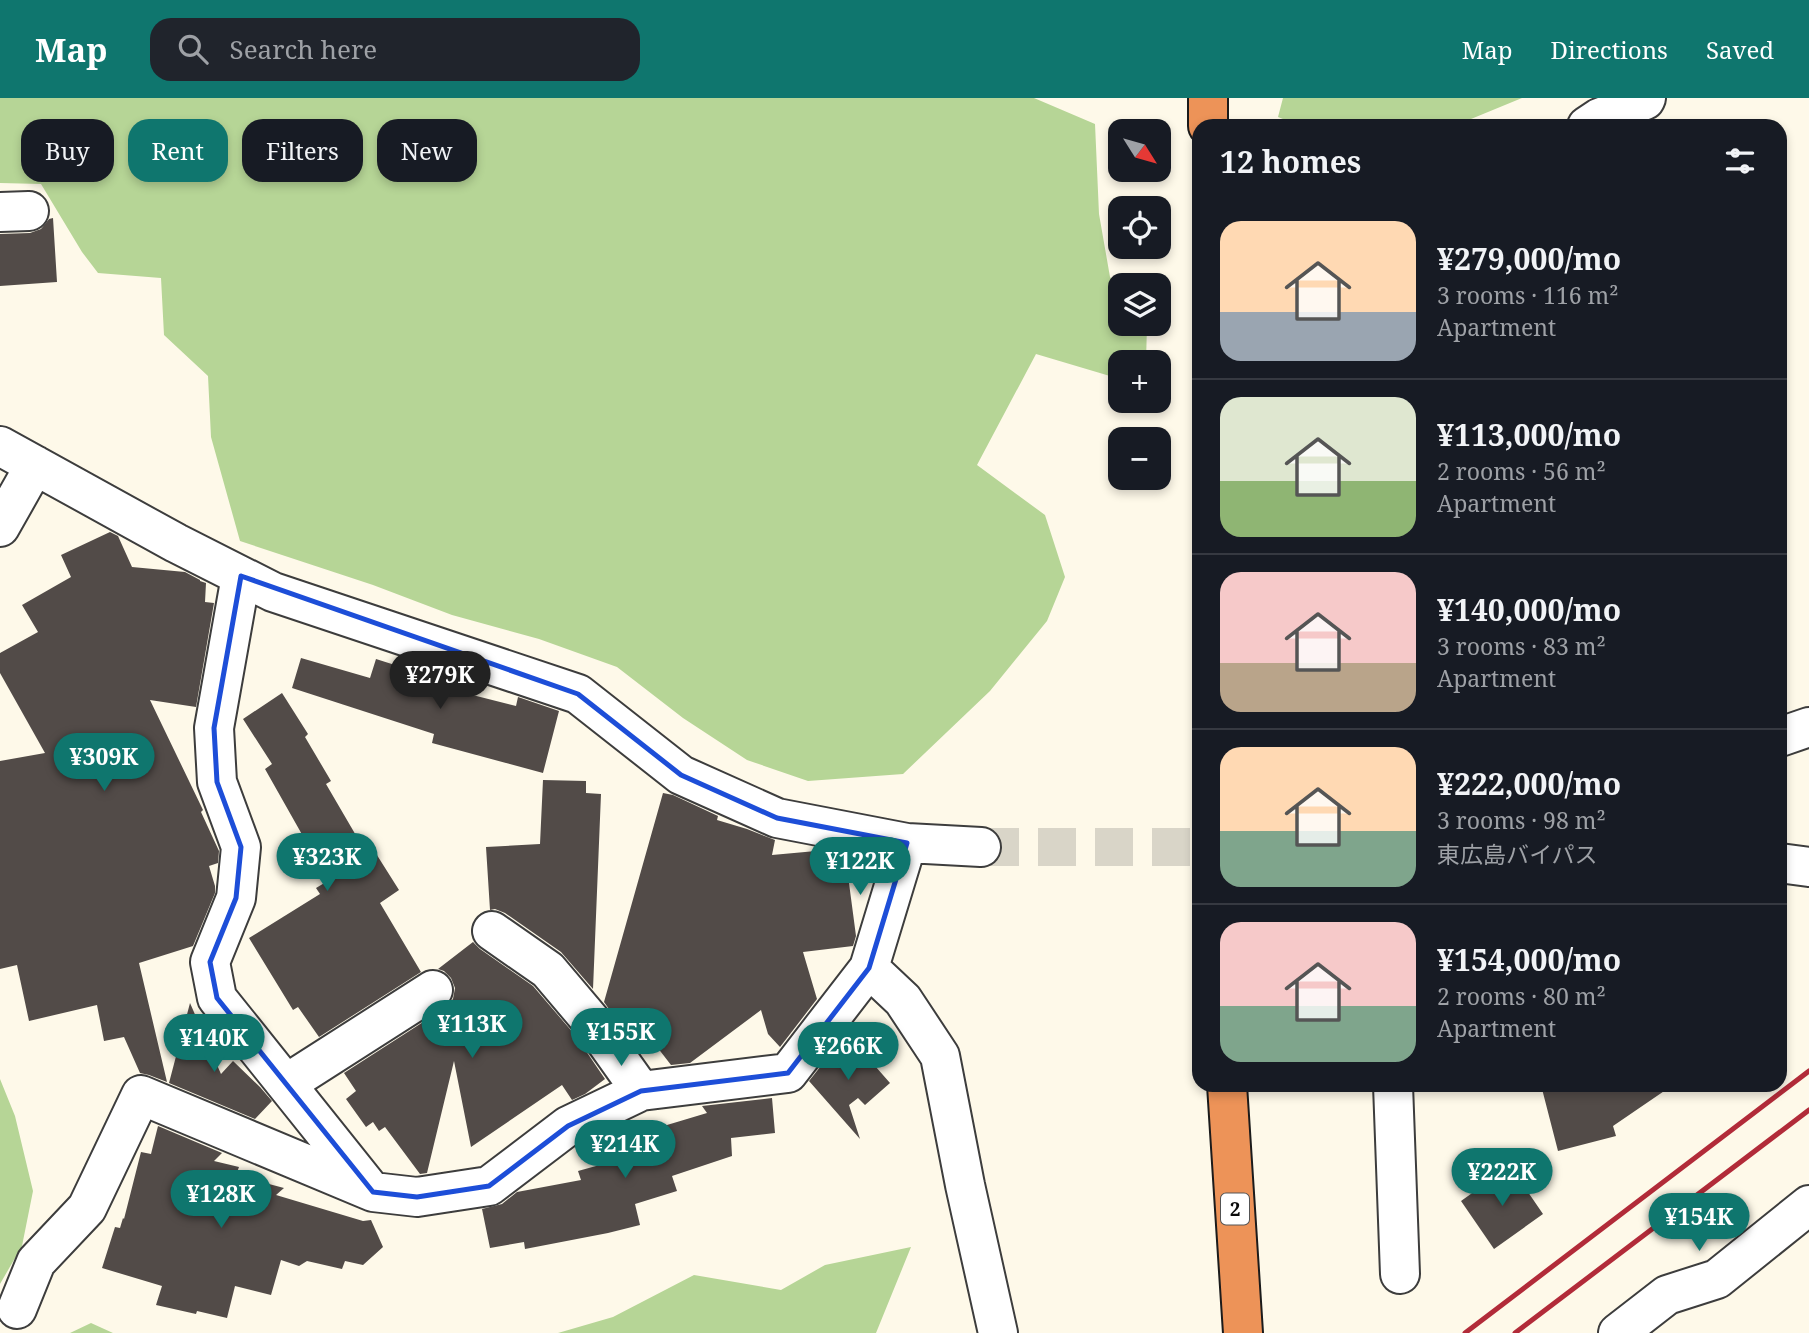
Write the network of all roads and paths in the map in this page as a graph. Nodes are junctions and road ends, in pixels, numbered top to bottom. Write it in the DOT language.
graph roads {
  1 [pos="1208,98"];
  2 [pos="1646,98"];
  3 [pos="1208,119"];
  4 [pos="1598,119"];
  5 [pos="0,446"];
  6 [pos="35,465"];
  7 [pos="0,527"];
  8 [pos="241,576"];
  9 [pos="1809,727"];
  10 [pos="1787,735"];
  11 [pos="907,843"];
  12 [pos="981,847"];
  13 [pos="1787,864"];
  14 [pos="1809,867"];
  15 [pos="492,931"];
  16 [pos="869,968"];
  17 [pos="433,990"];
  18 [pos="286,1084"];
  19 [pos="641,1091"];
  20 [pos="1227,1092"];
  21 [pos="1393,1092"];
  22 [pos="373,1192"];
  23 [pos="1809,1205"];
  24 [pos="1400,1274"];
  25 [pos="17,1309"];
  26 [pos="998,1333"];
  27 [pos="1243,1333"];
  28 [pos="1618,1333"];
  1 -- 3 [label="highway"];
  2 -- 4 [label="street"];
  5 -- 6 [label="street"];
  6 -- 7 [label="street"];
  6 -- 8 [label="street"];
  8 -- 11 [label="street"];
  8 -- 18 [label="street"];
  9 -- 10 [label="street"];
  11 -- 12 [label="street"];
  11 -- 16 [label="street"];
  13 -- 14 [label="street"];
  15 -- 19 [label="street"];
  16 -- 19 [label="street"];
  16 -- 26 [label="street"];
  17 -- 18 [label="street"];
  18 -- 22 [label="street"];
  19 -- 22 [label="street"];
  20 -- 27 [label="highway, 2"];
  21 -- 24 [label="street"];
  22 -- 25 [label="street"];
  23 -- 28 [label="street"];
}
